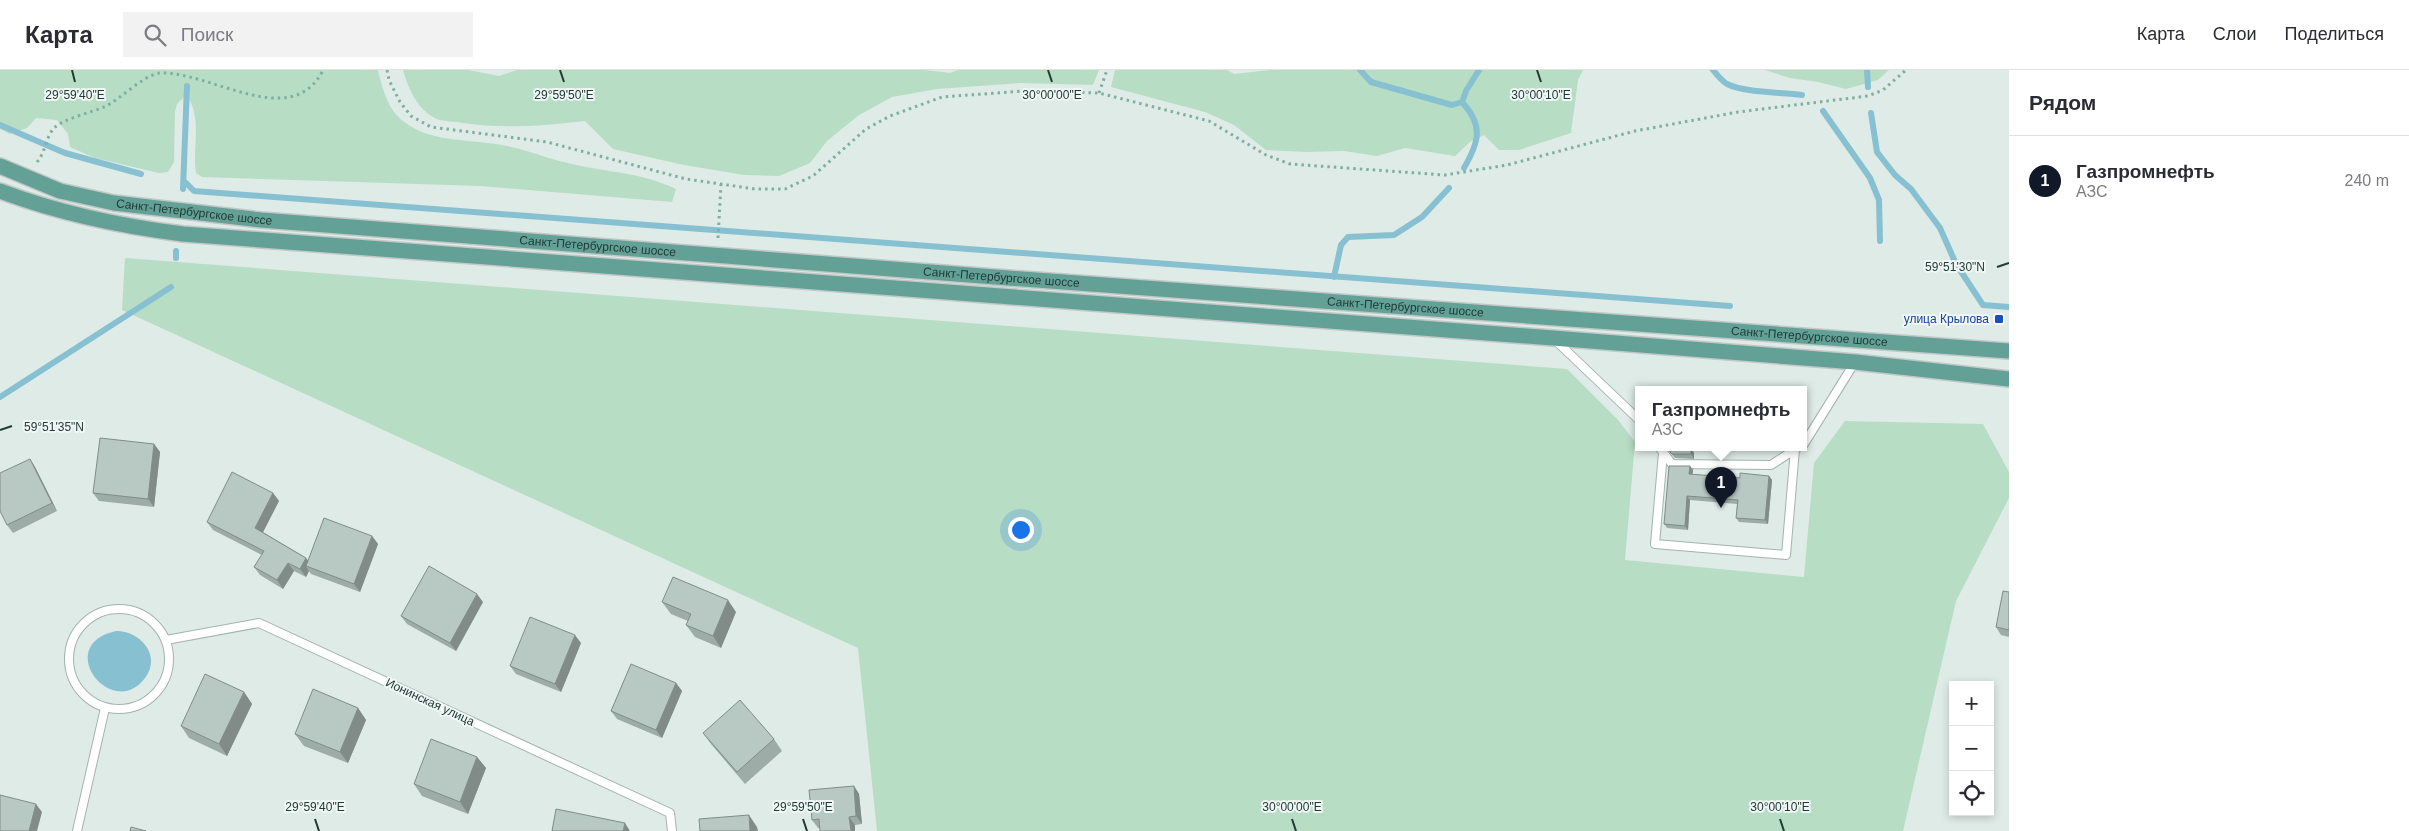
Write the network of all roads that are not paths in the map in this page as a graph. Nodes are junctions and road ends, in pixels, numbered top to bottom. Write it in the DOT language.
graph roads {
  1 [pos="0,166"];
  2 [pos="0,191"];
  3 [pos="1553,338"];
  4 [pos="2009,351"];
  5 [pos="1855,362"];
  6 [pos="2009,378"];
  7 [pos="1635,416"];
  8 [pos="1807,439"];
  9 [pos="1661,451"];
  10 [pos="1662,451"];
  11 [pos="1792,451"];
  12 [pos="1797,451"];
  13 [pos="166,640"];
  14 [pos="105,708"];
  15 [pos="77,831"];
  16 [pos="672,831"];
  1 -- 4 [label="main road, Санкт-Петербургское шоссе"];
  2 -- 3 [label="main road, Санкт-Петербургское шоссе"];
  3 -- 5 [label="main road, Санкт-Петербургское шоссе"];
  3 -- 7 [label="lane"];
  5 -- 6 [label="main road, Санкт-Петербургское шоссе"];
  5 -- 8 [label="lane"];
  9 -- 12 [label="lane"];
  10 -- 11 [label="lane"];
  13 -- 14 [label="lane"];
  13 -- 14 [label="lane"];
  13 -- 16 [label="lane, Ионинская улица"];
  14 -- 15 [label="lane"];
}
